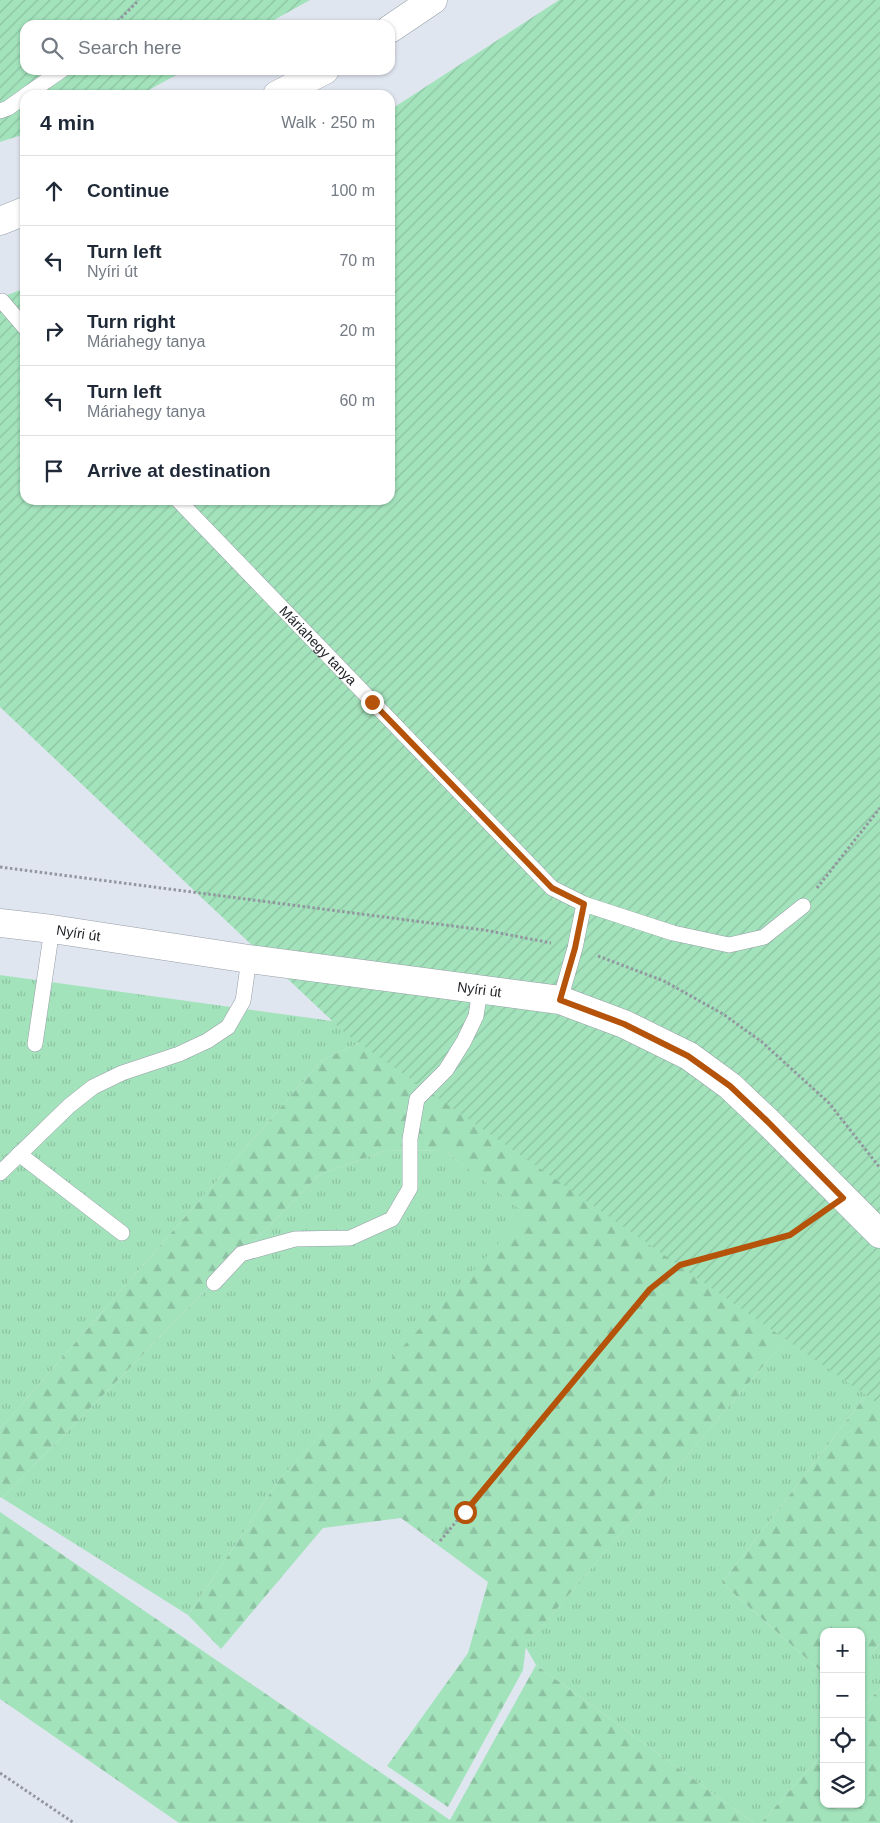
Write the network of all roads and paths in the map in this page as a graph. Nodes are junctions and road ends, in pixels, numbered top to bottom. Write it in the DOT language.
graph roads {
  1 [pos="139,0"];
  2 [pos="433,0"];
  3 [pos="119,20"];
  4 [pos="395,26"];
  5 [pos="55,75"];
  6 [pos="315,75"];
  7 [pos="34,90"];
  8 [pos="287,90"];
  9 [pos="20,100"];
  10 [pos="0,111"];
  11 [pos="20,213"];
  12 [pos="0,221"];
  13 [pos="2,301"];
  14 [pos="20,322"];
  15 [pos="183,505"];
  16 [pos="880,808"];
  17 [pos="584,904"];
  18 [pos="803,906"];
  19 [pos="0,923"];
  20 [pos="52,929"];
  21 [pos="249,959"];
  22 [pos="480,990"];
  23 [pos="560,1000"];
  24 [pos="35,1044"];
  25 [pos="19,1154"];
  26 [pos="0,1173"];
  27 [pos="843,1198"];
  28 [pos="122,1233"];
  29 [pos="880,1234"];
  30 [pos="214,1283"];
  31 [pos="440,1541"];
  32 [pos="0,1773"];
  33 [pos="74,1823"];
  1 -- 3 [label="path"];
  2 -- 4 [label="street"];
  5 -- 7 [label="lane"];
  6 -- 8 [label="street"];
  9 -- 10 [label="lane"];
  11 -- 12 [label="street"];
  13 -- 14 [label="lane"];
  15 -- 17 [label="lane, Máriahegy tanya"];
  16 -- 18 [label="path"];
  17 -- 18 [label="lane, Máriahegy tanya"];
  17 -- 23 [label="lane"];
  19 -- 20 [label="street, Nyíri út"];
  20 -- 21 [label="street, Nyíri út"];
  20 -- 24 [label="lane"];
  21 -- 22 [label="street, Nyíri út"];
  21 -- 25 [label="lane"];
  22 -- 23 [label="street, Nyíri út"];
  22 -- 30 [label="lane"];
  23 -- 27 [label="street, Nyíri út"];
  25 -- 26 [label="lane"];
  25 -- 28 [label="lane"];
  27 -- 29 [label="street, Nyíri út"];
  27 -- 31 [label="path"];
  32 -- 33 [label="path"];
}
